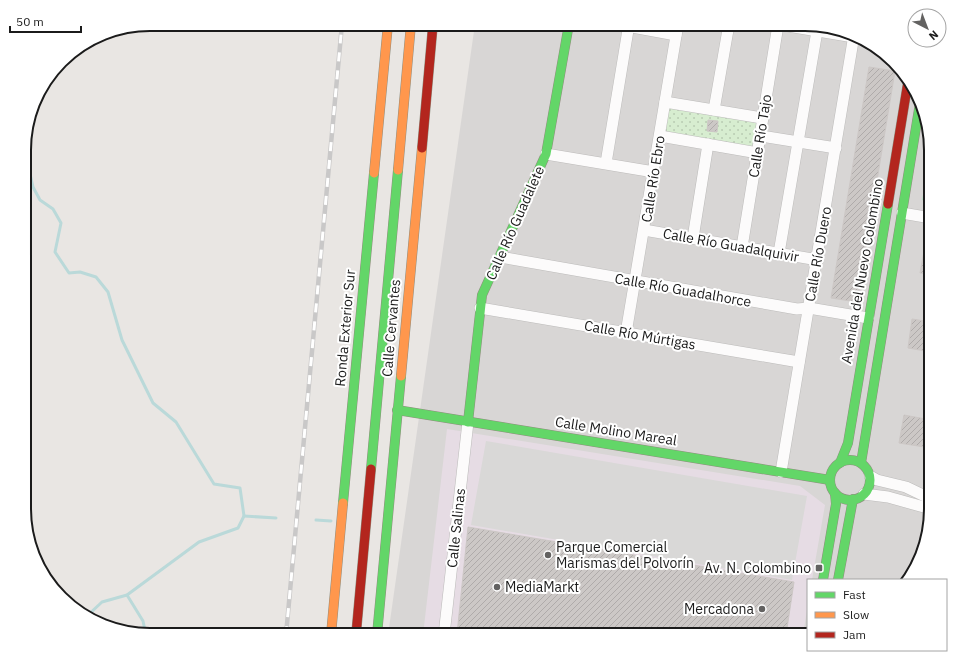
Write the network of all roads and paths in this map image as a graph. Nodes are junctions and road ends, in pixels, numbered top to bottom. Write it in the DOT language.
graph roads {
  1 [pos="387,31"];
  2 [pos="410,31"];
  3 [pos="432,31"];
  4 [pos="568,31"];
  5 [pos="628,31"];
  6 [pos="677,31"];
  7 [pos="728,31"];
  8 [pos="776,31"];
  9 [pos="817,31"];
  10 [pos="853,41"];
  11 [pos="907,89"];
  12 [pos="665,102"];
  13 [pos="714,110"];
  14 [pos="918,114"];
  15 [pos="762,118"];
  16 [pos="660,136"];
  17 [pos="761,136"];
  18 [pos="798,142"];
  19 [pos="708,144"];
  20 [pos="836,148"];
  21 [pos="758,153"];
  22 [pos="546,154"];
  23 [pos="606,163"];
  24 [pos="654,172"];
  25 [pos="902,213"];
  26 [pos="924,217"];
  27 [pos="644,230"];
  28 [pos="693,238"];
  29 [pos="742,247"];
  30 [pos="779,253"];
  31 [pos="500,257"];
  32 [pos="818,260"];
  33 [pos="636,282"];
  34 [pos="480,308"];
  35 [pos="809,308"];
  36 [pos="868,318"];
  37 [pos="626,333"];
  38 [pos="800,362"];
  39 [pos="397,410"];
  40 [pos="468,422"];
  41 [pos="840,462"];
  42 [pos="861,463"];
  43 [pos="781,472"];
  44 [pos="870,476"];
  45 [pos="830,480"];
  46 [pos="835,493"];
  47 [pos="864,494"];
  48 [pos="924,496"];
  49 [pos="853,500"];
  50 [pos="924,507"];
  51 [pos="822,579"];
  52 [pos="838,579"];
  53 [pos="332,628"];
  54 [pos="357,628"];
  55 [pos="378,628"];
  56 [pos="445,628"];
  1 -- 53 [label="main road, Ronda Exterior Sur"];
  2 -- 54 [label="main road"];
  3 -- 39 [label="main road, Calle Cervantes"];
  4 -- 22 [label="main road, Calle Río Guadalete"];
  5 -- 23 [label="street"];
  6 -- 12 [label="street, Calle Río Ebro"];
  7 -- 13 [label="street"];
  8 -- 15 [label="street, Calle Río Tajo"];
  9 -- 18 [label="street"];
  10 -- 20 [label="street, Calle Río Duero"];
  11 -- 36 [label="main road, Avenida del Nuevo Colombino"];
  12 -- 13 [label="street"];
  12 -- 16 [label="street, Calle Río Ebro"];
  13 -- 15 [label="street"];
  14 -- 25 [label="main road, Avenida del Nuevo Colombino"];
  15 -- 17 [label="street, Calle Río Tajo"];
  16 -- 19 [label="street"];
  16 -- 24 [label="street, Calle Río Ebro"];
  17 -- 18 [label="street"];
  17 -- 21 [label="street, Calle Río Tajo"];
  18 -- 20 [label="street"];
  18 -- 30 [label="street"];
  19 -- 21 [label="street"];
  19 -- 28 [label="street"];
  20 -- 32 [label="street, Calle Río Duero"];
  21 -- 29 [label="street, Calle Río Tajo"];
  22 -- 23 [label="street"];
  22 -- 31 [label="main road, Calle Río Guadalete"];
  23 -- 24 [label="street"];
  24 -- 27 [label="street, Calle Río Ebro"];
  25 -- 26 [label="street"];
  25 -- 42 [label="main road, Avenida del Nuevo Colombino"];
  27 -- 28 [label="street, Calle Río Guadalquivir"];
  27 -- 33 [label="street, Calle Río Ebro"];
  28 -- 29 [label="street, Calle Río Guadalquivir"];
  29 -- 30 [label="street, Calle Río Guadalquivir"];
  30 -- 32 [label="street, Calle Río Guadalquivir"];
  31 -- 33 [label="street, Calle Río Guadalhorce"];
  31 -- 34 [label="main road, Calle Río Guadalete"];
  32 -- 35 [label="street, Calle Río Duero"];
  33 -- 35 [label="street, Calle Río Guadalhorce"];
  33 -- 37 [label="street, Calle Río Ebro"];
  34 -- 37 [label="street, Calle Río Múrtigas"];
  34 -- 40 [label="main road, Calle Río Guadalete"];
  35 -- 36 [label="street, Calle Río Guadalhorce"];
  35 -- 38 [label="street, Calle Río Duero"];
  36 -- 41 [label="main road, Avenida del Nuevo Colombino"];
  37 -- 38 [label="street, Calle Río Múrtigas"];
  38 -- 43 [label="street, Calle Río Duero"];
  39 -- 40 [label="main road, Calle Molino Mareal"];
  39 -- 55 [label="main road, Calle Cervantes"];
  40 -- 43 [label="main road, Calle Molino Mareal"];
  40 -- 56 [label="street, Calle Salinas"];
  41 -- 42 [label="main road"];
  41 -- 45 [label="main road"];
  42 -- 44 [label="main road"];
  43 -- 45 [label="main road, Calle Molino Mareal"];
  44 -- 47 [label="main road"];
  44 -- 48 [label="street"];
  45 -- 46 [label="main road"];
  46 -- 49 [label="main road"];
  46 -- 51 [label="main road"];
  47 -- 49 [label="main road"];
  47 -- 50 [label="street"];
  49 -- 52 [label="main road"];
}
